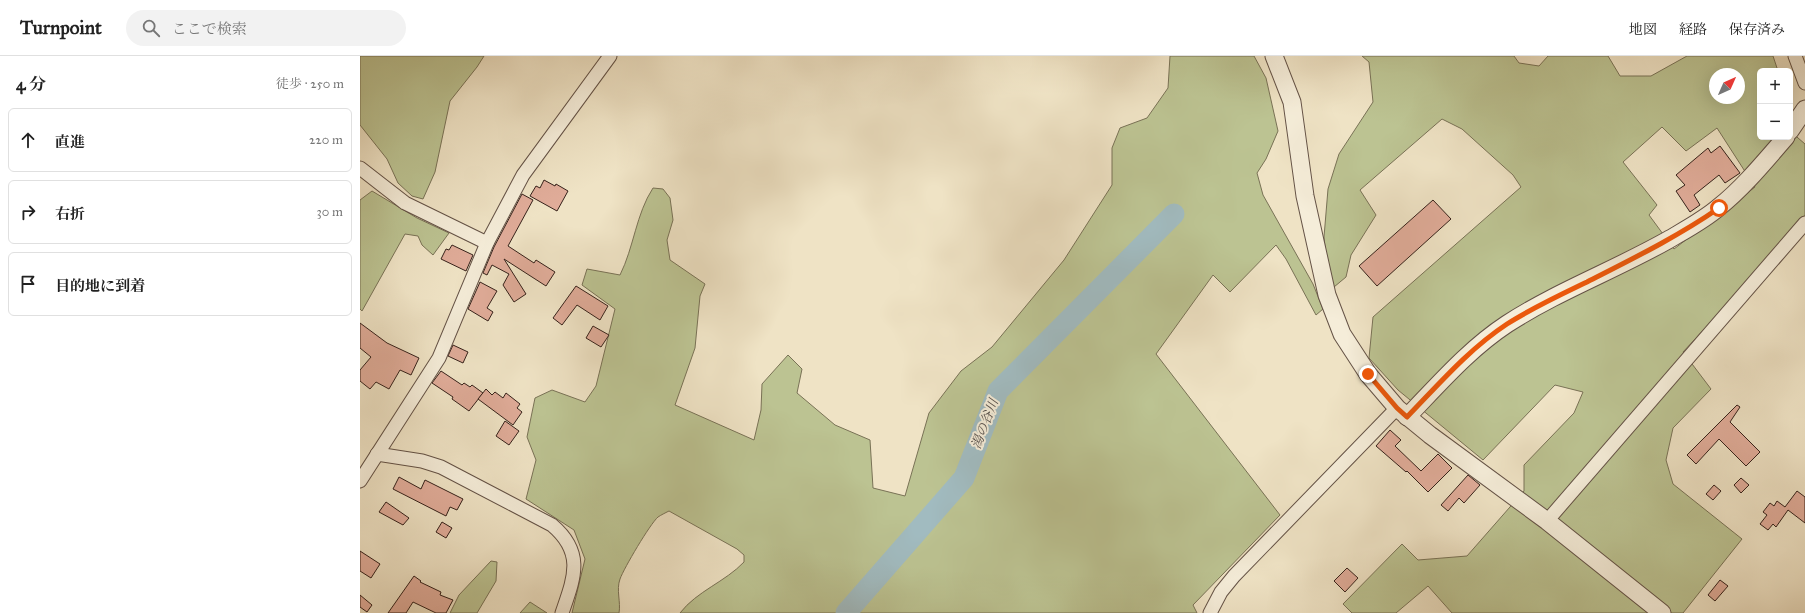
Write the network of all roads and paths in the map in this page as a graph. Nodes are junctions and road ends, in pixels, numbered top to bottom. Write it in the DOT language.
graph roads {
  1 [pos="610,56"];
  2 [pos="1274,56"];
  3 [pos="1795,56"];
  4 [pos="1805,83"];
  5 [pos="1805,109"];
  6 [pos="1793,127"];
  7 [pos="1783,140"];
  8 [pos="360,168"];
  9 [pos="1805,223"];
  10 [pos="487,243"];
  11 [pos="1402,412"];
  12 [pos="378,454"];
  13 [pos="360,481"];
  14 [pos="1547,521"];
  15 [pos="562,613"];
  16 [pos="1210,613"];
  17 [pos="1662,613"];
  1 -- 10 [label="street"];
  2 -- 11 [label="street"];
  3 -- 4 [label="street"];
  5 -- 6 [label="street"];
  7 -- 11 [label="street"];
  8 -- 10 [label="street"];
  9 -- 14 [label="street"];
  10 -- 12 [label="street"];
  11 -- 14 [label="street"];
  11 -- 16 [label="street"];
  12 -- 13 [label="street"];
  12 -- 15 [label="street"];
  14 -- 17 [label="street"];
}
